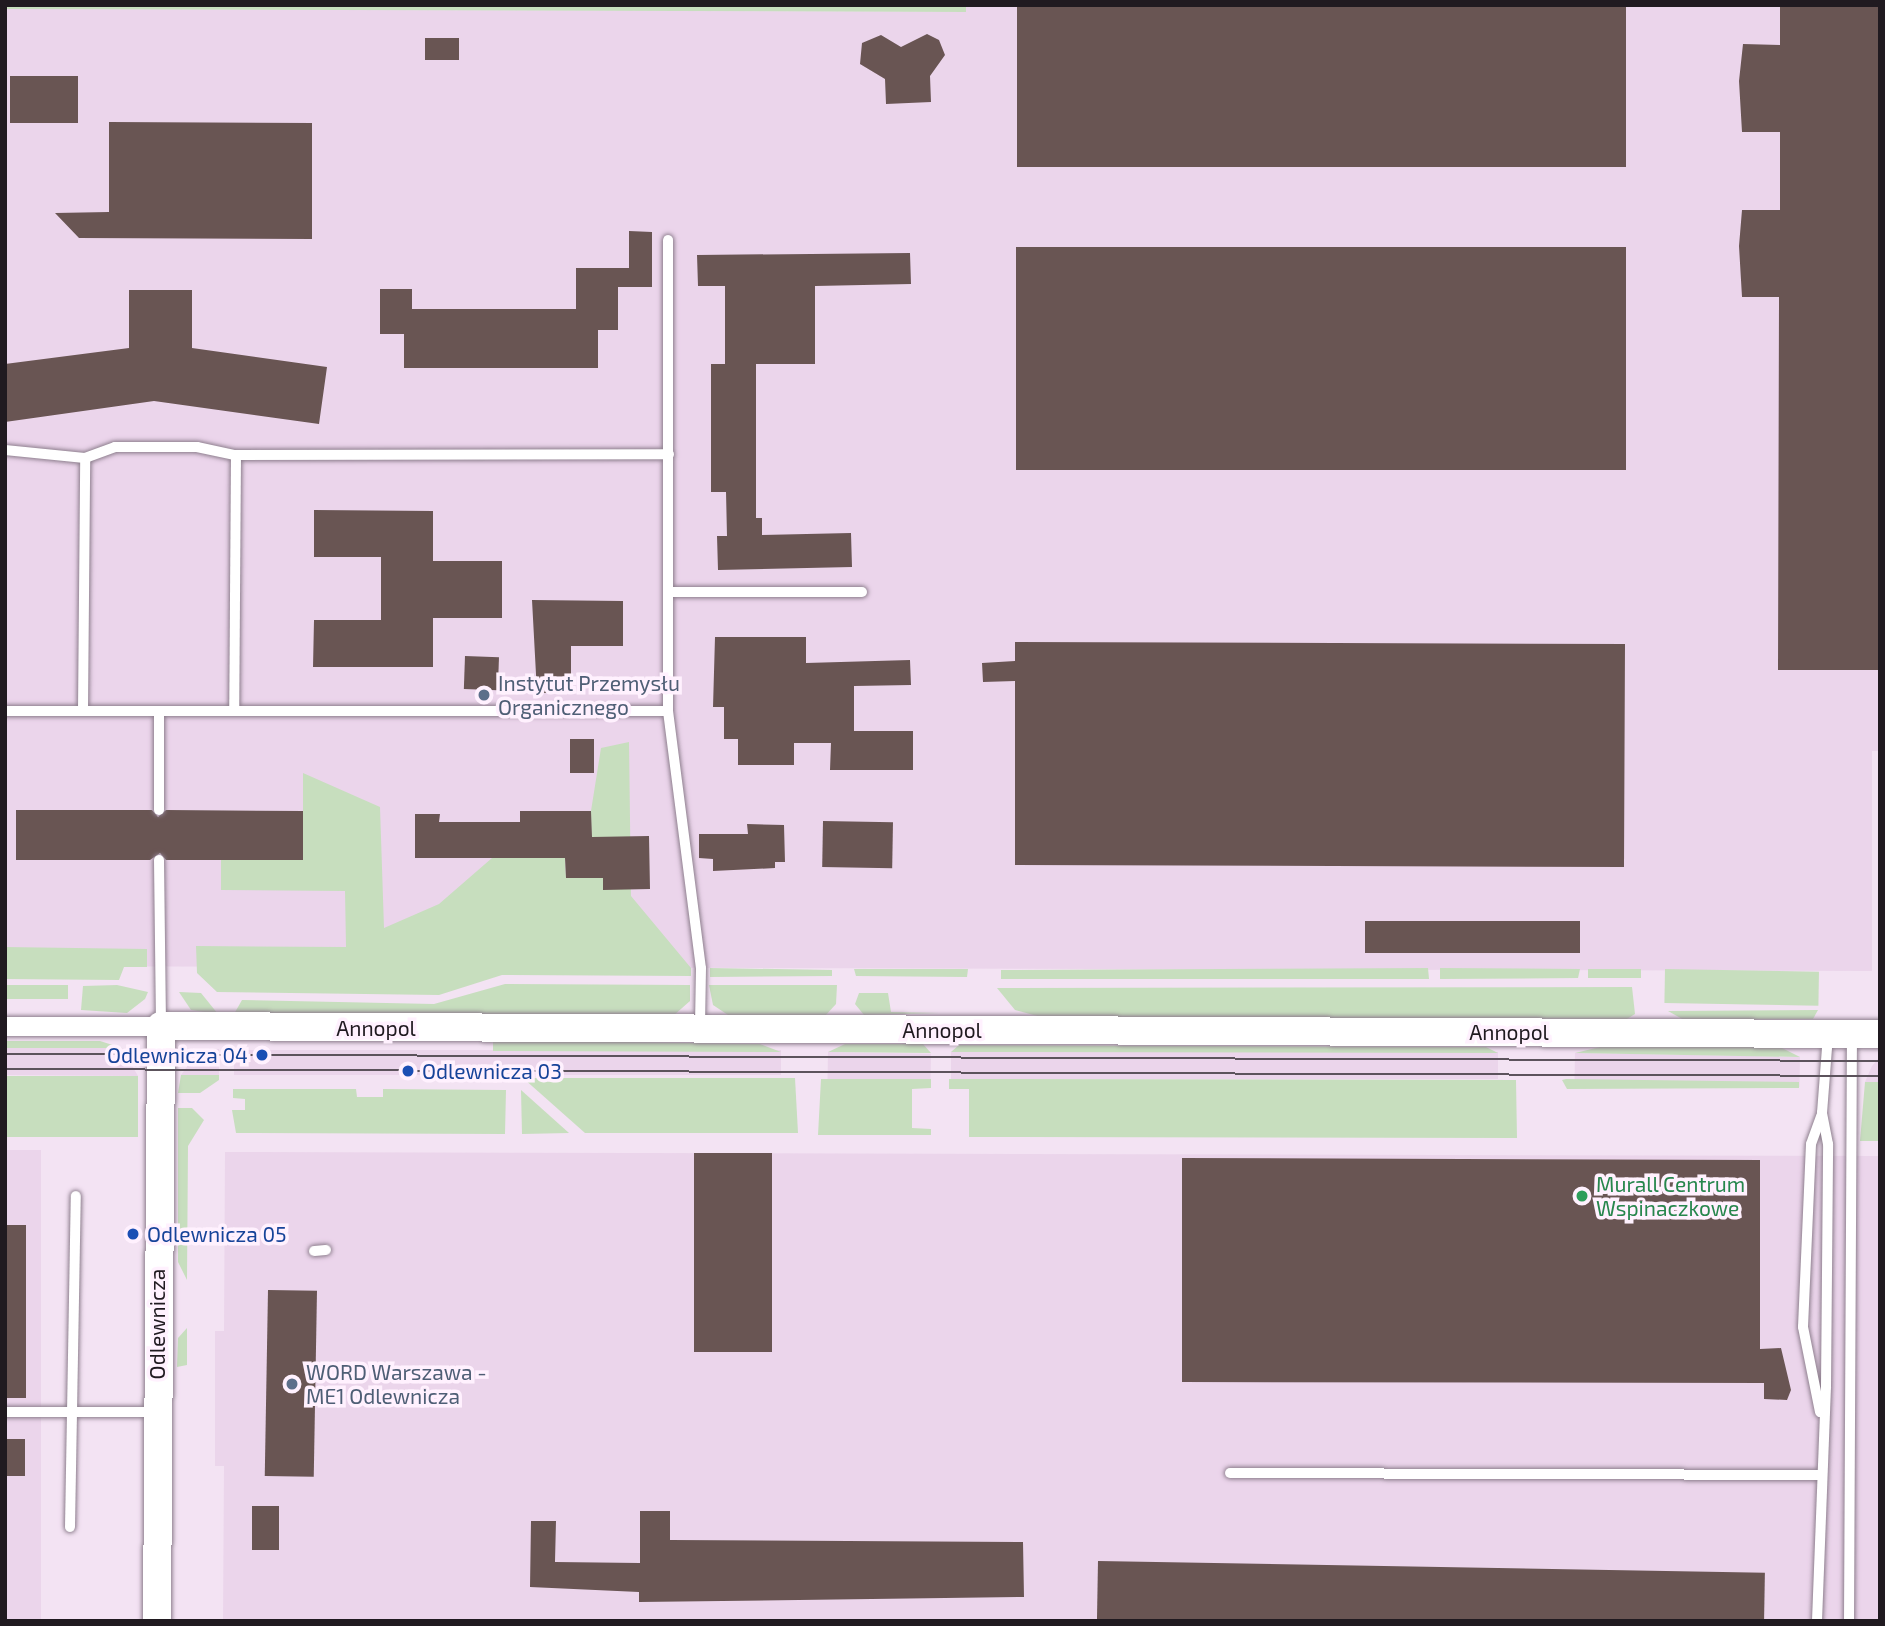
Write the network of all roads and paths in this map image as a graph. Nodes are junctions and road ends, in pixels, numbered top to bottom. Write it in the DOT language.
graph roads {
  1 [pos="668,240"];
  2 [pos="5,450"];
  3 [pos="668,454"];
  4 [pos="236,455"];
  5 [pos="85,458"];
  6 [pos="669,592"];
  7 [pos="862,592"];
  8 [pos="5,710"];
  9 [pos="159,710"];
  10 [pos="234,710"];
  11 [pos="83,711"];
  12 [pos="668,711"];
  13 [pos="159,810"];
  14 [pos="159,860"];
  15 [pos="5,1026"];
  16 [pos="161,1026"];
  17 [pos="700,1029"];
  18 [pos="1853,1034"];
  19 [pos="1822,1113"];
  20 [pos="76,1195"];
  21 [pos="326,1250"];
  22 [pos="314,1251"];
  23 [pos="5,1412"];
  24 [pos="73,1412"];
  25 [pos="157,1412"];
  26 [pos="1821,1416"];
  27 [pos="1230,1473"];
  28 [pos="1821,1475"];
  29 [pos="70,1527"];
  30 [pos="157,1621"];
  31 [pos="1816,1621"];
  32 [pos="1849,1621"];
  1 -- 3 [label="lane"];
  2 -- 5 [label="lane"];
  3 -- 4 [label="lane"];
  3 -- 6 [label="lane"];
  4 -- 5 [label="lane"];
  4 -- 10 [label="lane"];
  5 -- 11 [label="lane"];
  6 -- 7 [label="lane"];
  6 -- 12 [label="lane"];
  8 -- 11 [label="lane"];
  9 -- 10 [label="lane"];
  9 -- 11 [label="lane"];
  9 -- 13 [label="lane"];
  10 -- 12 [label="lane"];
  12 -- 17 [label="lane"];
  14 -- 16 [label="lane"];
  15 -- 16 [label="street, Annopol"];
  16 -- 17 [label="street, Annopol"];
  16 -- 25 [label="street, Odlewnicza"];
  17 -- 18 [label="street, Annopol"];
  18 -- 19 [label="lane"];
  18 -- 32 [label="lane"];
  19 -- 26 [label="lane"];
  19 -- 26 [label="lane"];
  20 -- 24 [label="lane"];
  21 -- 22 [label="lane"];
  23 -- 24 [label="lane"];
  24 -- 25 [label="lane"];
  24 -- 29 [label="lane"];
  25 -- 30 [label="street, Odlewnicza"];
  26 -- 28 [label="lane"];
  27 -- 28 [label="lane"];
  28 -- 31 [label="lane"];
}
